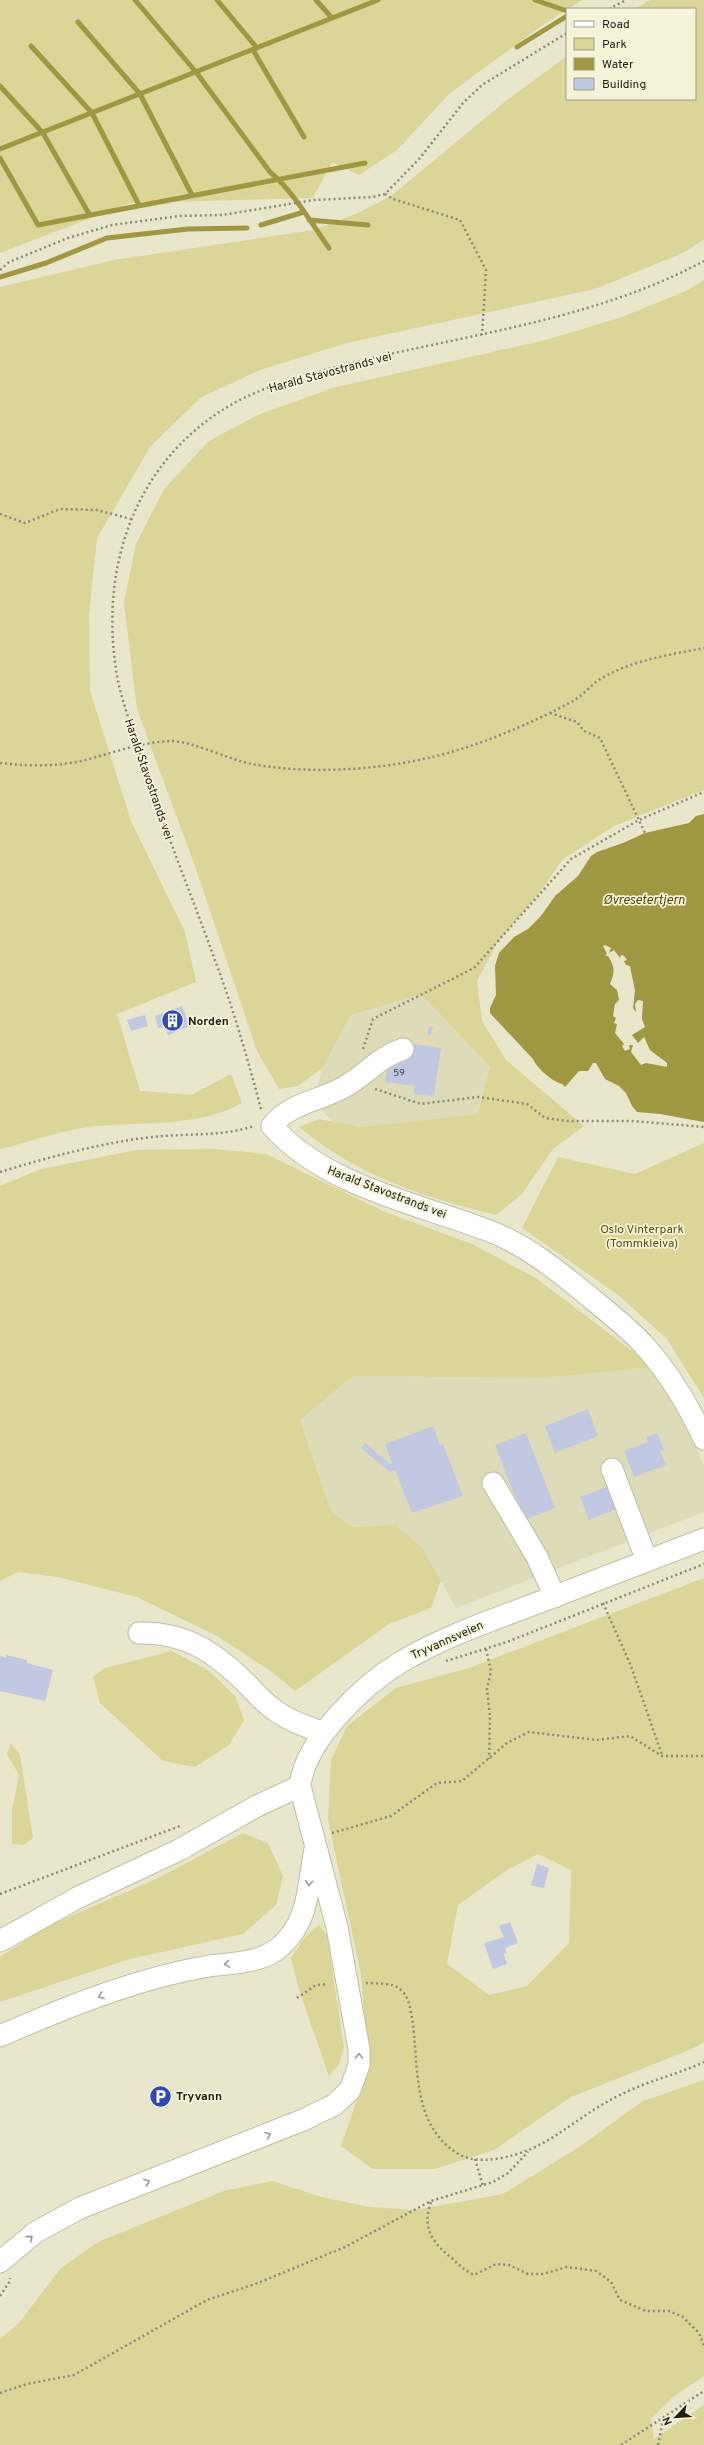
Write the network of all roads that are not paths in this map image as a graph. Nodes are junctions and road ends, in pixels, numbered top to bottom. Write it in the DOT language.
graph roads {
  1 [pos="403,1049"];
  2 [pos="704,1439"];
  3 [pos="612,1469"];
  4 [pos="493,1483"];
  5 [pos="704,1539"];
  6 [pos="647,1561"];
  7 [pos="555,1596"];
  8 [pos="139,1633"];
  9 [pos="324,1733"];
  10 [pos="300,1786"];
  11 [pos="316,1842"];
  12 [pos="0,1942"];
  13 [pos="0,2036"];
  14 [pos="0,2262"];
  1 -- 2 [label="street, Harald Stavostrands vei"];
  3 -- 6 [label="street"];
  4 -- 7 [label="street"];
  5 -- 6 [label="street, Tryvannsveien"];
  6 -- 7 [label="street, Tryvannsveien"];
  7 -- 9 [label="street, Tryvannsveien"];
  8 -- 9 [label="street"];
  9 -- 10 [label="street, Tryvannsveien"];
  10 -- 11 [label="street, Tryvannsveien"];
  10 -- 12 [label="street"];
  11 -- 13 [label="street, one-way"];
  14 -- 11 [label="street, Tryvannsveien, one-way"];
}
